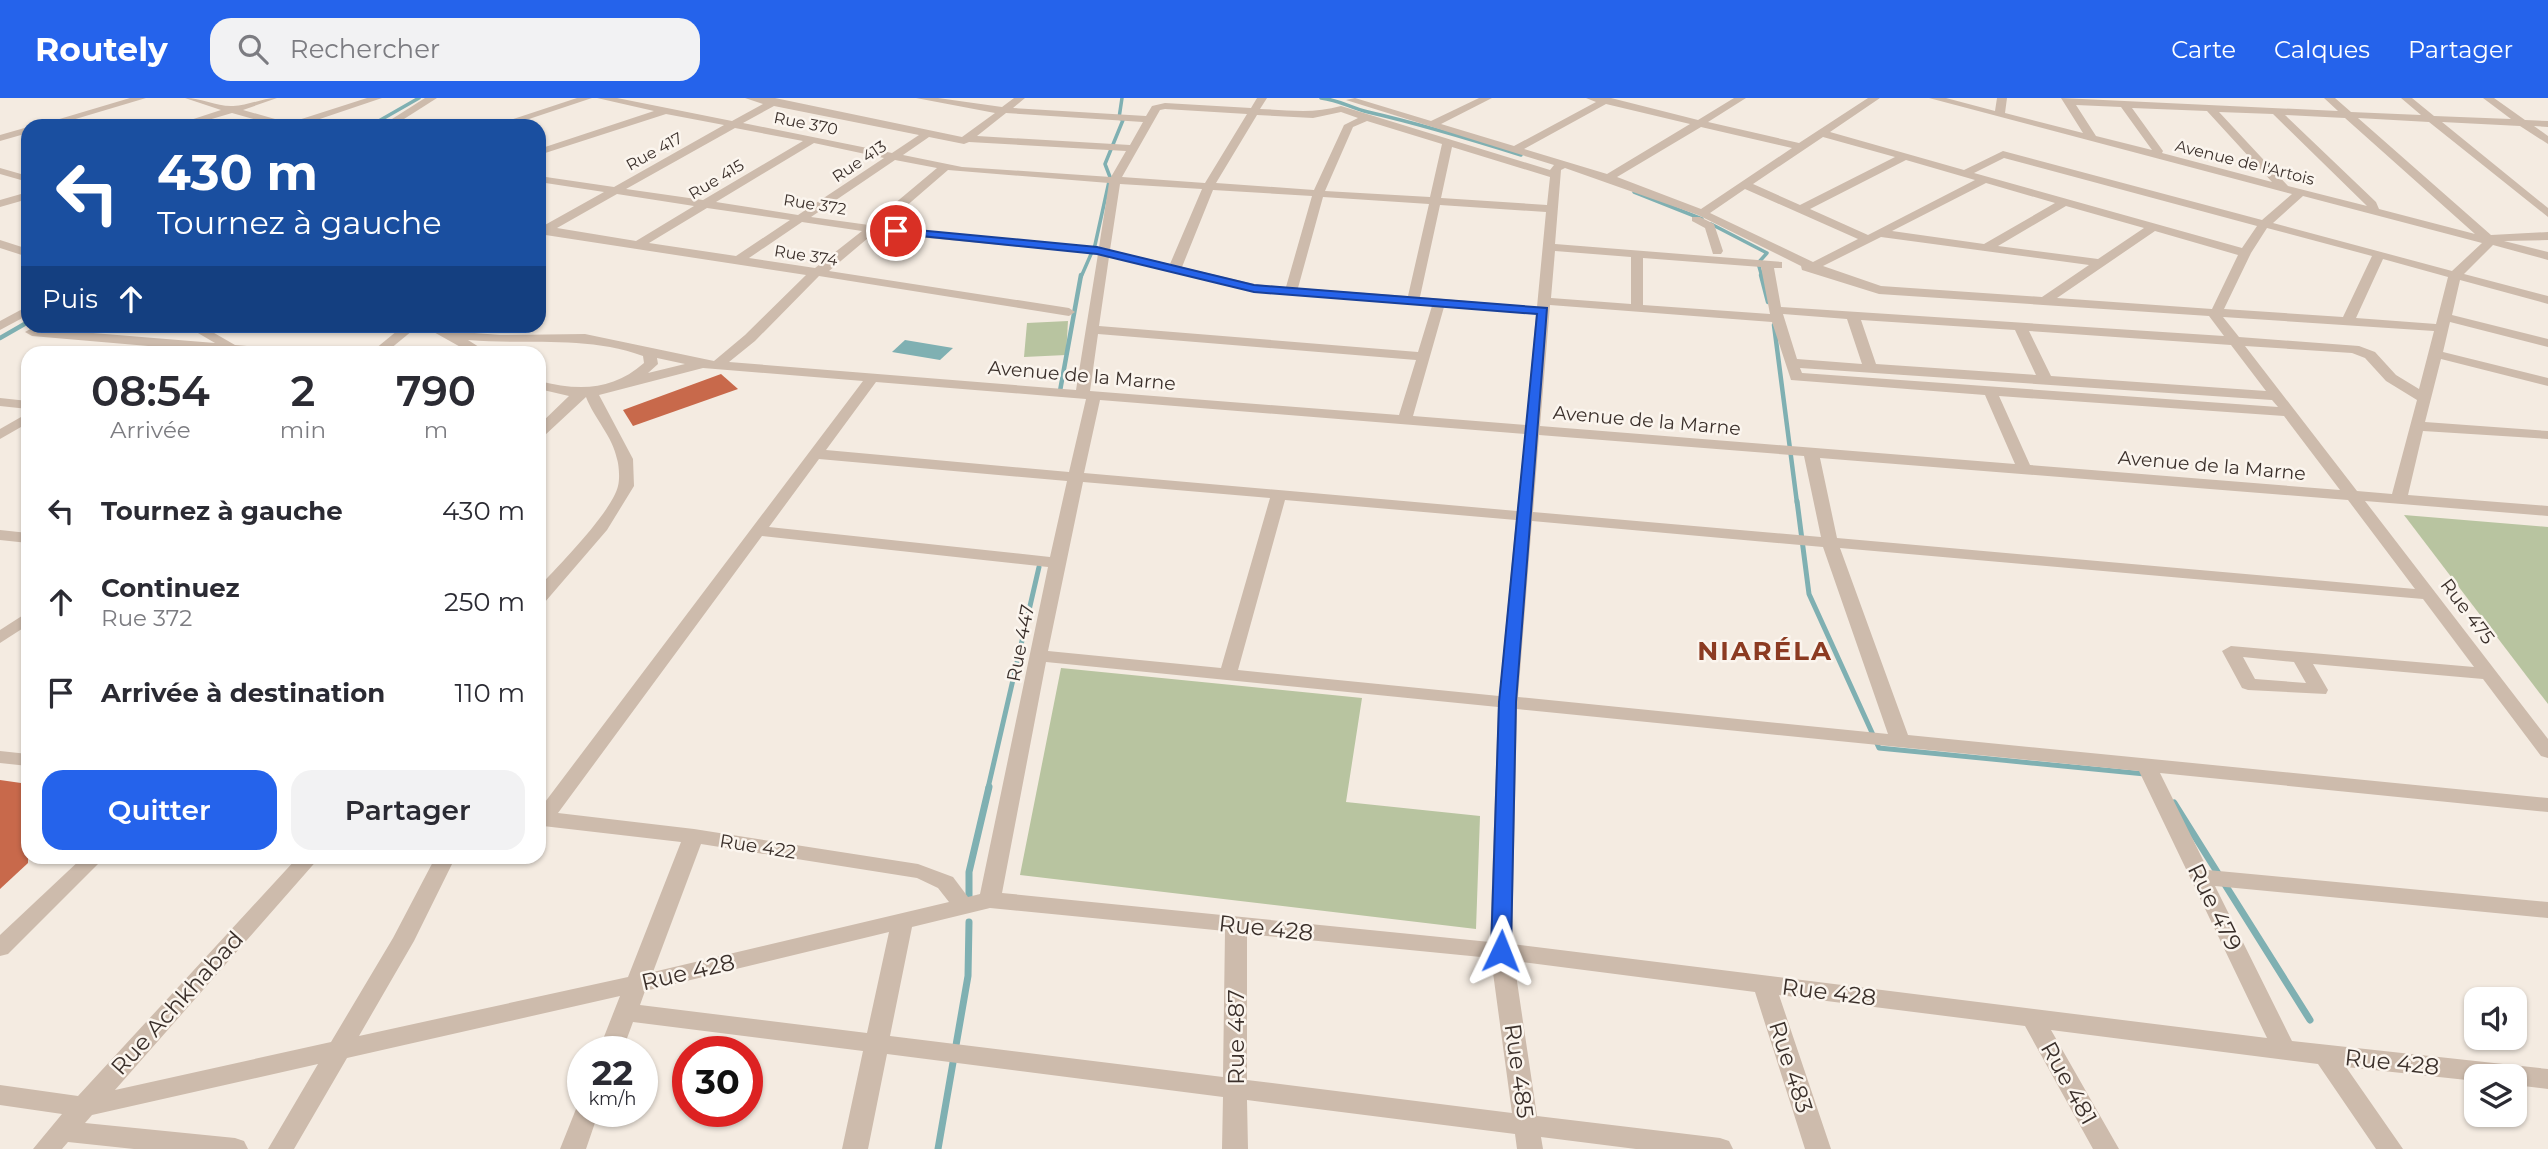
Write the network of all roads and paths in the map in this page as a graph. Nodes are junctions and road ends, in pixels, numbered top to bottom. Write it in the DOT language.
graph roads {
  1 [pos="141,98"];
  2 [pos="190,98"];
  3 [pos="272,98"];
  4 [pos="377,98"];
  5 [pos="432,98"];
  6 [pos="587,98"];
  7 [pos="602,98"];
  8 [pos="750,98"];
  9 [pos="920,98"];
  10 [pos="1020,98"];
  11 [pos="1262,98"];
  12 [pos="1487,98"];
  13 [pos="1591,98"];
  14 [pos="1741,98"];
  15 [pos="1875,98"];
  16 [pos="1934,98"];
  17 [pos="2002,98"];
  18 [pos="2201,98"];
  19 [pos="2329,98"];
  20 [pos="2406,98"];
  21 [pos="2488,98"];
  22 [pos="776,100"];
  23 [pos="1607,100"];
  24 [pos="2067,100"];
  25 [pos="1360,101"];
  26 [pos="1342,104"];
  27 [pos="2124,104"];
  28 [pos="2210,108"];
  29 [pos="232,110"];
  30 [pos="666,111"];
  31 [pos="1003,111"];
  32 [pos="1252,111"];
  33 [pos="2276,111"];
  34 [pos="2000,115"];
  35 [pos="2346,115"];
  36 [pos="1367,118"];
  37 [pos="66,119"];
  38 [pos="201,119"];
  39 [pos="264,119"];
  40 [pos="311,119"];
  41 [pos="398,119"];
  42 [pos="520,119"];
  43 [pos="1148,119"];
  44 [pos="2430,119"];
  45 [pos="2522,123"];
  46 [pos="733,124"];
  47 [pos="1433,124"];
  48 [pos="1695,124"];
  49 [pos="2548,124"];
  50 [pos="21,132"];
  51 [pos="1821,133"];
  52 [pos="927,134"];
  53 [pos="0,138"];
  54 [pos="967,139"];
  55 [pos="2092,139"];
  56 [pos="812,140"];
  57 [pos="2548,141"];
  58 [pos="1017,142"];
  59 [pos="1448,142"];
  60 [pos="1801,147"];
  61 [pos="1132,148"];
  62 [pos="1516,149"];
  63 [pos="546,150"];
  64 [pos="1009,152"];
  65 [pos="2150,154"];
  66 [pos="893,156"];
  67 [pos="1904,157"];
  68 [pos="1001,162"];
  69 [pos="945,167"];
  70 [pos="1560,168"];
  71 [pos="0,171"];
  72 [pos="21,172"];
  73 [pos="992,172"];
  74 [pos="13,174"];
  75 [pos="1964,174"];
  76 [pos="21,177"];
  77 [pos="1608,178"];
  78 [pos="546,180"];
  79 [pos="1115,180"];
  80 [pos="1984,180"];
  81 [pos="1745,184"];
  82 [pos="1209,186"];
  83 [pos="2284,188"];
  84 [pos="617,190"];
  85 [pos="1319,192"];
  86 [pos="2301,192"];
  87 [pos="21,197"];
  88 [pos="1434,201"];
  89 [pos="2064,202"];
  90 [pos="0,204"];
  91 [pos="706,204"];
  92 [pos="1553,209"];
  93 [pos="1801,209"];
  94 [pos="1679,211"];
  95 [pos="2374,211"];
  96 [pos="1702,213"];
  97 [pos="2548,214"];
  98 [pos="801,218"];
  99 [pos="1717,225"];
  100 [pos="2263,225"];
  101 [pos="546,227"];
  102 [pos="2152,227"];
  103 [pos="870,229"];
  104 [pos="546,231"];
  105 [pos="1874,236"];
  106 [pos="2548,236"];
  107 [pos="2492,239"];
  108 [pos="0,244"];
  109 [pos="637,245"];
  110 [pos="1549,247"];
  111 [pos="1985,248"];
  112 [pos="1096,250"];
  113 [pos="21,251"];
  114 [pos="1717,251"];
  115 [pos="2245,253"];
  116 [pos="1637,254"];
  117 [pos="2378,256"];
  118 [pos="2548,256"];
  119 [pos="738,260"];
  120 [pos="2100,263"];
  121 [pos="1767,264"];
  122 [pos="1813,267"];
  123 [pos="1175,268"];
  124 [pos="824,272"];
  125 [pos="2455,275"];
  126 [pos="1879,290"];
  127 [pos="1291,291"];
  128 [pos="1984,298"];
  129 [pos="2548,300"];
  130 [pos="1413,301"];
  131 [pos="2043,302"];
  132 [pos="1439,303"];
  133 [pos="1544,306"];
  134 [pos="2095,306"];
  135 [pos="1637,308"];
  136 [pos="1069,312"];
  137 [pos="21,314"];
  138 [pos="1777,314"];
  139 [pos="2215,314"];
  140 [pos="1853,316"];
  141 [pos="1886,319"];
  142 [pos="2347,323"];
  143 [pos="2443,323"];
  144 [pos="1,325"];
  145 [pos="2002,327"];
  146 [pos="1091,329"];
  147 [pos="2021,329"];
  148 [pos="45,333"];
  149 [pos="206,333"];
  150 [pos="402,333"];
  151 [pos="445,333"];
  152 [pos="450,335"];
  153 [pos="2107,335"];
  154 [pos="568,337"];
  155 [pos="2237,343"];
  156 [pos="2548,344"];
  157 [pos="210,346"];
  158 [pos="231,346"];
  159 [pos="385,346"];
  160 [pos="470,346"];
  161 [pos="540,346"];
  162 [pos="642,349"];
  163 [pos="2435,354"];
  164 [pos="1424,357"];
  165 [pos="1793,363"];
  166 [pos="716,365"];
  167 [pos="1870,368"];
  168 [pos="872,378"];
  169 [pos="2046,381"];
  170 [pos="632,382"];
  171 [pos="2548,382"];
  172 [pos="546,387"];
  173 [pos="1990,391"];
  174 [pos="585,394"];
  175 [pos="1088,395"];
  176 [pos="2279,396"];
  177 [pos="2424,398"];
  178 [pos="0,402"];
  179 [pos="21,404"];
  180 [pos="2290,411"];
  181 [pos="1405,420"];
  182 [pos="21,422"];
  183 [pos="2417,426"];
  184 [pos="546,427"];
  185 [pos="1532,430"];
  186 [pos="0,435"];
  187 [pos="2548,435"];
  188 [pos="1811,452"];
  189 [pos="815,453"];
  190 [pos="2025,470"];
  191 [pos="1077,477"];
  192 [pos="1279,494"];
  193 [pos="2355,496"];
  194 [pos="2399,499"];
  195 [pos="2548,511"];
  196 [pos="1525,516"];
  197 [pos="758,531"];
  198 [pos="0,535"];
  199 [pos="21,537"];
  200 [pos="1830,543"];
  201 [pos="1057,563"];
  202 [pos="546,590"];
  203 [pos="2430,595"];
  204 [pos="21,622"];
  205 [pos="0,638"];
  206 [pos="1040,656"];
  207 [pos="2300,657"];
  208 [pos="1228,674"];
  209 [pos="2489,674"];
  210 [pos="1508,702"];
  211 [pos="1900,741"];
  212 [pos="2548,752"];
  213 [pos="0,757"];
  214 [pos="21,759"];
  215 [pos="2146,765"];
  216 [pos="2548,805"];
  217 [pos="546,812"];
  218 [pos="546,820"];
  219 [pos="694,836"];
  220 [pos="88,864"];
  221 [pos="304,864"];
  222 [pos="442,864"];
  223 [pos="2201,877"];
  224 [pos="990,900"];
  225 [pos="961,906"];
  226 [pos="2548,910"];
  227 [pos="902,922"];
  228 [pos="1236,925"];
  229 [pos="0,948"];
  230 [pos="1501,951"];
  231 [pos="637,984"];
  232 [pos="1764,985"];
  233 [pos="626,1012"];
  234 [pos="2032,1017"];
  235 [pos="616,1036"];
  236 [pos="876,1044"];
  237 [pos="2284,1049"];
  238 [pos="337,1051"];
  239 [pos="2325,1055"];
  240 [pos="2548,1079"];
  241 [pos="1235,1089"];
  242 [pos="0,1095"];
  243 [pos="81,1107"];
  244 [pos="581,1127"];
  245 [pos="1528,1137"];
  246 [pos="54,1140"];
  247 [pos="234,1149"];
  248 [pos="281,1149"];
  249 [pos="573,1149"];
  250 [pos="855,1149"];
  251 [pos="1235,1149"];
  252 [pos="1720,1149"];
  253 [pos="1818,1149"];
  254 [pos="2106,1149"];
  255 [pos="2390,1149"];
  1 -- 37 [label="street"];
  2 -- 29 [label="street"];
  3 -- 29 [label="street"];
  4 -- 40 [label="street"];
  5 -- 41 [label="street"];
  6 -- 42 [label="street"];
  7 -- 30 [label="street, Rue 370"];
  8 -- 22 [label="street"];
  9 -- 31 [label="street"];
  10 -- 31 [label="street"];
  11 -- 32 [label="street"];
  12 -- 47 [label="street"];
  13 -- 23 [label="street"];
  14 -- 48 [label="street"];
  15 -- 51 [label="street"];
  16 -- 34 [label="street, Avenue de l'Artois"];
  17 -- 34 [label="street"];
  18 -- 28 [label="street"];
  19 -- 35 [label="street"];
  20 -- 44 [label="street"];
  21 -- 45 [label="street"];
  22 -- 46 [label="street, Rue 417"];
  22 -- 52 [label="street"];
  23 -- 48 [label="street"];
  23 -- 62 [label="street"];
  24 -- 27 [label="street"];
  24 -- 55 [label="street"];
  25 -- 26 [label="street"];
  25 -- 47 [label="street"];
  26 -- 32 [label="street"];
  26 -- 36 [label="street"];
  27 -- 28 [label="street"];
  27 -- 65 [label="street"];
  28 -- 33 [label="street"];
  28 -- 83 [label="street"];
  29 -- 38 [label="street"];
  29 -- 39 [label="street"];
  30 -- 46 [label="street, Rue 370"];
  30 -- 63 [label="street"];
  31 -- 43 [label="street"];
  31 -- 54 [label="street"];
  32 -- 43 [label="street"];
  32 -- 82 [label="street"];
  33 -- 35 [label="street"];
  33 -- 95 [label="street"];
  34 -- 55 [label="street, Avenue de l'Artois"];
  35 -- 44 [label="street"];
  35 -- 107 [label="street"];
  36 -- 59 [label="street"];
  36 -- 85 [label="street"];
  43 -- 61 [label="street, Rue 447"];
  44 -- 45 [label="street"];
  44 -- 97 [label="street"];
  45 -- 49 [label="street"];
  45 -- 57 [label="street"];
  46 -- 56 [label="street, Rue 370"];
  46 -- 84 [label="street, Rue 417"];
  47 -- 62 [label="street"];
  48 -- 60 [label="street"];
  48 -- 77 [label="street"];
  50 -- 53 [label="street"];
  51 -- 60 [label="street"];
  51 -- 67 [label="street"];
  52 -- 54 [label="street"];
  52 -- 66 [label="street, Rue 413"];
  54 -- 58 [label="street"];
  55 -- 65 [label="street, Avenue de l'Artois"];
  56 -- 66 [label="street, Rue 370"];
  56 -- 91 [label="street, Rue 415"];
  58 -- 61 [label="street"];
  58 -- 64 [label="street"];
  59 -- 70 [label="street"];
  59 -- 88 [label="street"];
  60 -- 81 [label="street"];
  61 -- 79 [label="street, Rue 447"];
  62 -- 70 [label="street"];
  65 -- 83 [label="street, Avenue de l'Artois"];
  66 -- 69 [label="street, Rue 370"];
  66 -- 98 [label="street, Rue 413"];
  67 -- 75 [label="street"];
  67 -- 93 [label="street"];
  68 -- 73 [label="street"];
  69 -- 73 [label="street, Rue 370"];
  69 -- 103 [label="street"];
  70 -- 77 [label="street"];
  70 -- 92 [label="street, Rue 485"];
  71 -- 74 [label="street"];
  72 -- 74 [label="street"];
  73 -- 79 [label="street, Rue 370"];
  74 -- 76 [label="street"];
  75 -- 80 [label="street"];
  75 -- 100 [label="street"];
  77 -- 96 [label="street"];
  78 -- 84 [label="street, Rue 372"];
  79 -- 82 [label="street, Rue 370"];
  79 -- 112 [label="street, Rue 447"];
  80 -- 89 [label="street"];
  80 -- 105 [label="street"];
  81 -- 93 [label="street"];
  81 -- 96 [label="street"];
  82 -- 85 [label="street, Rue 370"];
  82 -- 123 [label="street"];
  83 -- 86 [label="street, Avenue de l'Artois"];
  84 -- 91 [label="street, Rue 372"];
  84 -- 101 [label="street, Rue 417"];
  85 -- 88 [label="street, Rue 370"];
  85 -- 127 [label="street"];
  86 -- 95 [label="street, Avenue de l'Artois"];
  86 -- 100 [label="street"];
  87 -- 90 [label="street"];
  88 -- 92 [label="street, Rue 370"];
  88 -- 130 [label="street"];
  89 -- 102 [label="street"];
  89 -- 111 [label="street"];
  91 -- 98 [label="street, Rue 372"];
  91 -- 109 [label="street, Rue 415"];
  92 -- 110 [label="street, Rue 485"];
  93 -- 105 [label="street"];
  94 -- 99 [label="street"];
  95 -- 107 [label="street, Avenue de l'Artois"];
  96 -- 99 [label="street"];
  98 -- 103 [label="street, Rue 372"];
  98 -- 119 [label="street, Rue 413"];
  99 -- 114 [label="street"];
  99 -- 122 [label="street"];
  100 -- 115 [label="street"];
  100 -- 117 [label="street"];
  102 -- 115 [label="street"];
  102 -- 120 [label="street"];
  103 -- 112 [label="street, Rue 372"];
  103 -- 124 [label="street"];
  104 -- 109 [label="street, Rue 374"];
  105 -- 111 [label="street"];
  105 -- 122 [label="street"];
  106 -- 107 [label="street"];
  107 -- 118 [label="street, Avenue de l'Artois"];
  107 -- 125 [label="street"];
  108 -- 113 [label="street"];
  109 -- 119 [label="street, Rue 374"];
  110 -- 116 [label="street"];
  110 -- 133 [label="street, Rue 485"];
  111 -- 120 [label="street"];
  112 -- 123 [label="street, Rue 372"];
  112 -- 146 [label="street, Rue 447"];
  115 -- 139 [label="street"];
  116 -- 121 [label="street"];
  116 -- 135 [label="street"];
  117 -- 125 [label="street"];
  117 -- 142 [label="street"];
  119 -- 124 [label="street, Rue 374"];
  120 -- 131 [label="street"];
  121 -- 122 [label="street"];
  121 -- 138 [label="street"];
  122 -- 126 [label="street"];
  123 -- 127 [label="street, Rue 372"];
  124 -- 136 [label="street, Rue 374"];
  124 -- 166 [label="street"];
  125 -- 129 [label="street"];
  125 -- 143 [label="street"];
  126 -- 128 [label="street"];
  126 -- 141 [label="street"];
  127 -- 130 [label="street, Rue 372"];
  128 -- 131 [label="street"];
  128 -- 145 [label="street"];
  130 -- 132 [label="street, Rue 372"];
  131 -- 134 [label="street"];
  132 -- 133 [label="street, Rue 372"];
  132 -- 164 [label="street"];
  133 -- 135 [label="street, Rue 372"];
  133 -- 185 [label="street, Rue 485"];
  134 -- 139 [label="street"];
  134 -- 153 [label="street"];
  135 -- 138 [label="street, Rue 372"];
  137 -- 144 [label="street"];
  138 -- 140 [label="street, Rue 372"];
  138 -- 165 [label="street"];
  139 -- 142 [label="street"];
  139 -- 155 [label="street, Rue 475"];
  140 -- 141 [label="street, Rue 372"];
  140 -- 167 [label="street"];
  141 -- 145 [label="street, Rue 372"];
  142 -- 143 [label="street"];
  143 -- 156 [label="street"];
  143 -- 163 [label="street"];
  145 -- 147 [label="street, Rue 372"];
  146 -- 164 [label="street"];
  146 -- 175 [label="street, Rue 447"];
  147 -- 153 [label="street, Rue 372"];
  147 -- 169 [label="street"];
  148 -- 157 [label="street"];
  149 -- 158 [label="street"];
  150 -- 159 [label="street"];
  151 -- 152 [label="street"];
  152 -- 154 [label="street, Avenue de la Marne"];
  152 -- 160 [label="street"];
  153 -- 155 [label="street, Rue 372"];
  154 -- 161 [label="street"];
  154 -- 162 [label="street, Avenue de la Marne"];
  155 -- 176 [label="street, Rue 475"];
  155 -- 177 [label="street, Rue 372"];
  162 -- 166 [label="street, Avenue de la Marne"];
  162 -- 170 [label="street"];
  163 -- 171 [label="street"];
  163 -- 177 [label="street"];
  164 -- 181 [label="street"];
  165 -- 167 [label="street"];
  165 -- 173 [label="street"];
  166 -- 168 [label="street, Avenue de la Marne"];
  166 -- 170 [label="street, Avenue de la Marne"];
  167 -- 169 [label="street"];
  168 -- 175 [label="street, Avenue de la Marne"];
  168 -- 189 [label="street"];
  169 -- 176 [label="street"];
  170 -- 174 [label="street, Avenue de la Marne"];
  172 -- 174 [label="street"];
  173 -- 180 [label="street"];
  173 -- 190 [label="street"];
  174 -- 184 [label="street"];
  174 -- 202 [label="street"];
  175 -- 181 [label="street, Avenue de la Marne"];
  175 -- 191 [label="street, Rue 447"];
  176 -- 180 [label="street, Rue 475"];
  177 -- 183 [label="street"];
  178 -- 179 [label="street"];
  180 -- 193 [label="street, Rue 475"];
  181 -- 185 [label="street, Avenue de la Marne"];
  182 -- 186 [label="street"];
  183 -- 187 [label="street"];
  183 -- 194 [label="street"];
  185 -- 188 [label="street, Avenue de la Marne"];
  185 -- 196 [label="street, Rue 485"];
  188 -- 190 [label="street, Avenue de la Marne"];
  188 -- 200 [label="street"];
  189 -- 191 [label="street"];
  189 -- 197 [label="street"];
  190 -- 193 [label="street, Avenue de la Marne"];
  191 -- 192 [label="street"];
  191 -- 201 [label="street, Rue 447"];
  192 -- 196 [label="street"];
  192 -- 208 [label="street"];
  193 -- 194 [label="street, Avenue de la Marne"];
  193 -- 203 [label="street, Rue 475"];
  194 -- 195 [label="street, Avenue de la Marne"];
  196 -- 200 [label="street"];
  196 -- 210 [label="street, Rue 485"];
  197 -- 201 [label="street"];
  197 -- 217 [label="street"];
  198 -- 199 [label="street"];
  200 -- 203 [label="street"];
  200 -- 211 [label="street"];
  201 -- 206 [label="street, Rue 447"];
  203 -- 209 [label="street, Rue 475"];
  204 -- 205 [label="street"];
  206 -- 208 [label="street"];
  206 -- 224 [label="street, Rue 447"];
  207 -- 209 [label="street"];
  208 -- 210 [label="street"];
  209 -- 212 [label="street, Rue 475"];
  210 -- 211 [label="street"];
  210 -- 230 [label="street, Rue 485"];
  211 -- 215 [label="street"];
  213 -- 214 [label="street"];
  215 -- 216 [label="street"];
  215 -- 223 [label="street, Rue 479"];
  218 -- 219 [label="street, Rue 422"];
  219 -- 225 [label="street, Rue 422"];
  219 -- 231 [label="street"];
  220 -- 229 [label="street"];
  221 -- 243 [label="street, Rue Achkhabad"];
  222 -- 238 [label="street"];
  223 -- 226 [label="street"];
  223 -- 237 [label="street, Rue 479"];
  224 -- 225 [label="street, Rue 428"];
  224 -- 228 [label="street, Rue 428"];
  225 -- 227 [label="street, Rue 428"];
  227 -- 231 [label="street, Rue 428"];
  227 -- 236 [label="street"];
  228 -- 230 [label="street, Rue 428"];
  228 -- 241 [label="street, Rue 487"];
  230 -- 232 [label="street, Rue 428"];
  230 -- 245 [label="street, Rue 485"];
  231 -- 233 [label="street"];
  231 -- 238 [label="street, Rue 428"];
  232 -- 234 [label="street, Rue 428"];
  232 -- 253 [label="street, Rue 483"];
  233 -- 235 [label="street"];
  233 -- 236 [label="street"];
  234 -- 237 [label="street, Rue 428"];
  234 -- 254 [label="street, Rue 481"];
  236 -- 241 [label="street"];
  236 -- 250 [label="street"];
  237 -- 239 [label="street, Rue 428"];
  238 -- 243 [label="street, Rue 428"];
  238 -- 248 [label="street"];
  239 -- 240 [label="street, Rue 428"];
  239 -- 255 [label="street"];
  241 -- 245 [label="street"];
  241 -- 251 [label="street, Rue 487"];
  242 -- 243 [label="street, Rue 428"];
  243 -- 246 [label="street, Rue Achkhabad"];
  244 -- 249 [label="street"];
  245 -- 252 [label="street"];
  246 -- 247 [label="street"];
}
